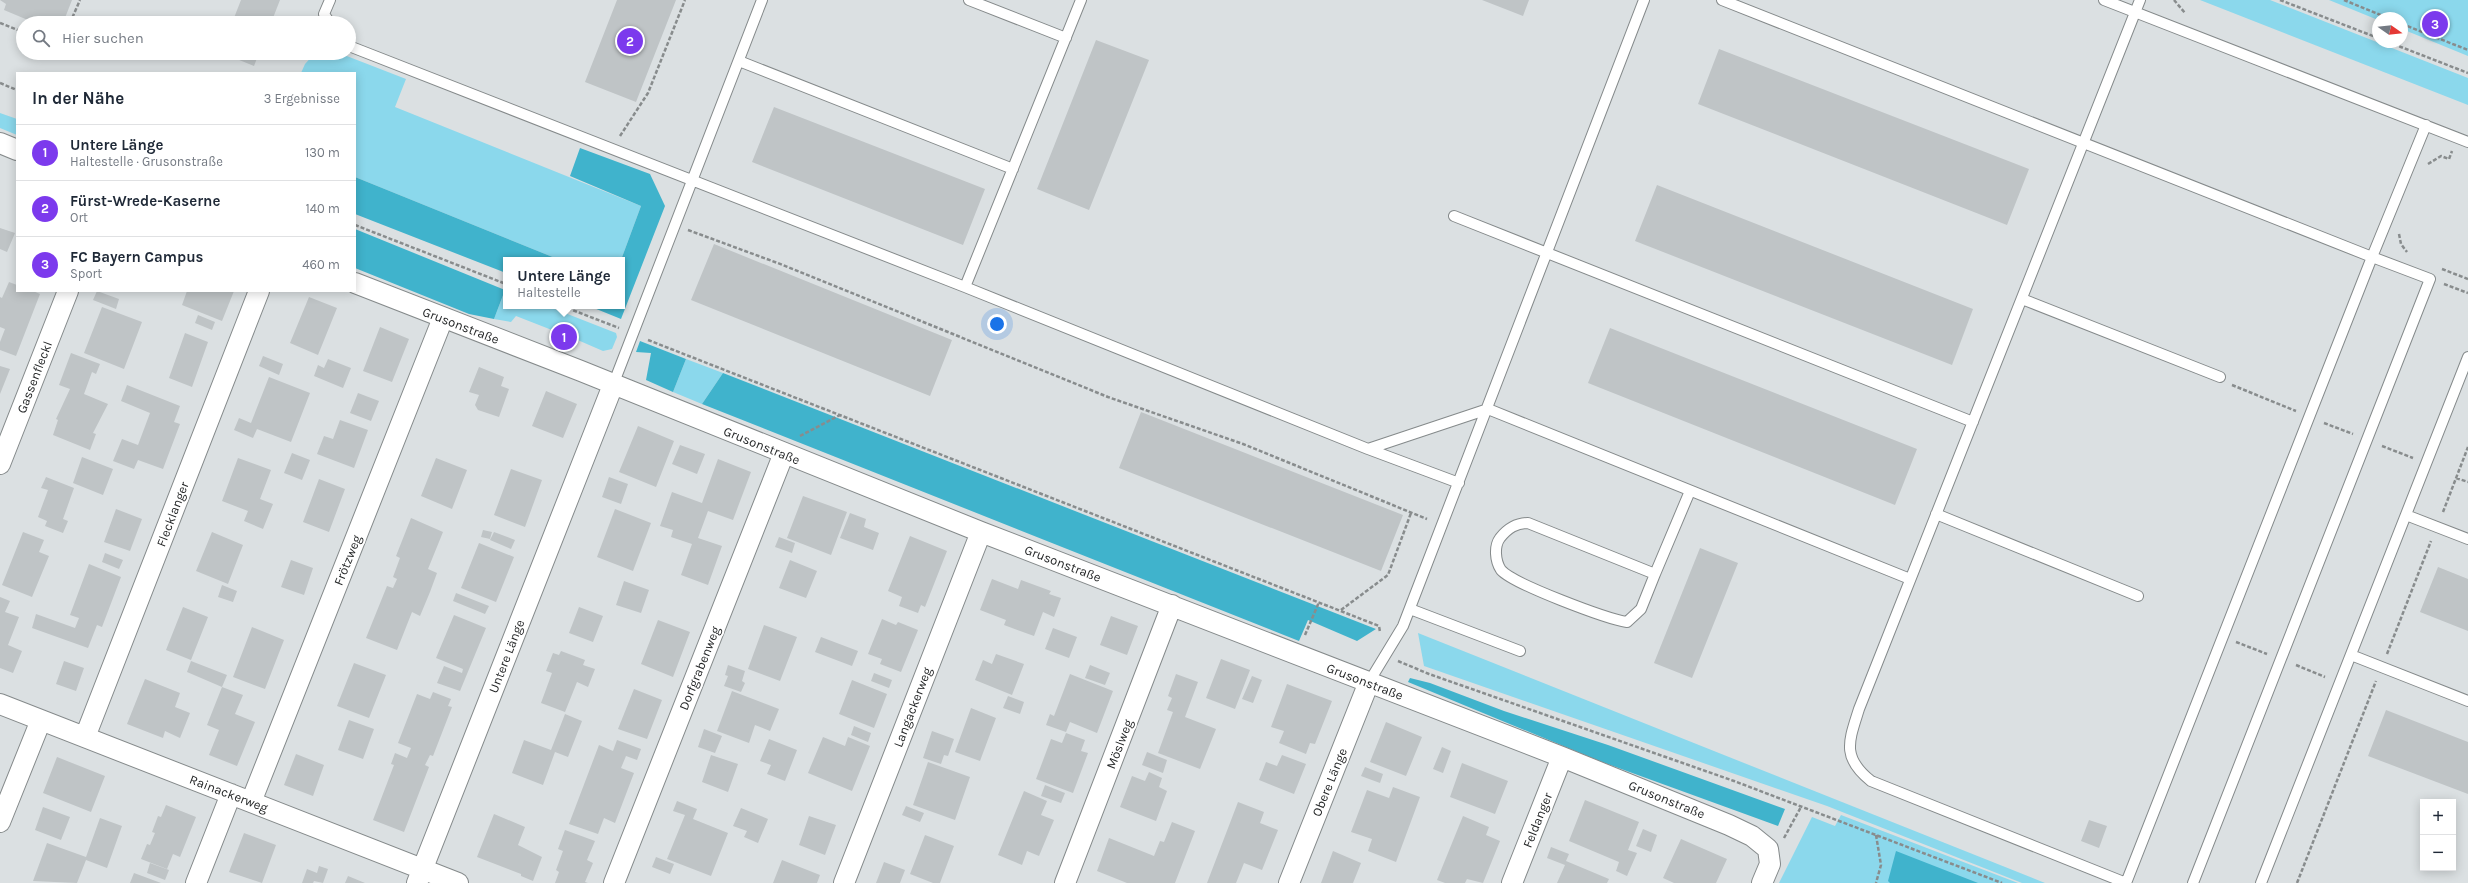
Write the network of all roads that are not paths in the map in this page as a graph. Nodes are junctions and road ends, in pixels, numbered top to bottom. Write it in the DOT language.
graph roads {
  1 [pos="330,0"];
  2 [pos="762,0"];
  3 [pos="969,0"];
  4 [pos="1081,0"];
  5 [pos="1644,0"];
  6 [pos="1722,0"];
  7 [pos="2104,0"];
  8 [pos="2140,0"];
  9 [pos="2135,12"];
  10 [pos="325,16"];
  11 [pos="1066,38"];
  12 [pos="356,49"];
  13 [pos="739,61"];
  14 [pos="2426,125"];
  15 [pos="2084,141"];
  16 [pos="2468,142"];
  17 [pos="0,143"];
  18 [pos="16,150"];
  19 [pos="1013,169"];
  20 [pos="693,179"];
  21 [pos="1454,216"];
  22 [pos="1547,253"];
  23 [pos="2372,257"];
  24 [pos="356,283"];
  25 [pos="965,287"];
  26 [pos="68,292"];
  27 [pos="259,292"];
  28 [pos="2022,299"];
  29 [pos="444,318"];
  30 [pos="2468,357"];
  31 [pos="2220,377"];
  32 [pos="613,385"];
  33 [pos="1488,409"];
  34 [pos="1973,422"];
  35 [pos="1368,449"];
  36 [pos="784,453"];
  37 [pos="0,464"];
  38 [pos="1459,482"];
  39 [pos="1690,491"];
  40 [pos="1936,514"];
  41 [pos="2406,515"];
  42 [pos="981,532"];
  43 [pos="2468,539"];
  44 [pos="1655,574"];
  45 [pos="1910,579"];
  46 [pos="2138,596"];
  47 [pos="1172,605"];
  48 [pos="1410,609"];
  49 [pos="1520,651"];
  50 [pos="2351,654"];
  51 [pos="1369,682"];
  52 [pos="2468,701"];
  53 [pos="0,704"];
  54 [pos="41,720"];
  55 [pos="85,737"];
  56 [pos="1562,757"];
  57 [pos="231,794"];
  58 [pos="251,802"];
  59 [pos="0,822"];
  60 [pos="420,876"];
  61 [pos="196,883"];
  62 [pos="458,883"];
  63 [pos="614,883"];
  64 [pos="844,883"];
  65 [pos="1065,883"];
  66 [pos="1289,883"];
  67 [pos="1512,883"];
  68 [pos="1762,883"];
  69 [pos="2193,883"];
  70 [pos="2261,883"];
  1 -- 10 [label="lane"];
  2 -- 13 [label="lane"];
  3 -- 11 [label="lane"];
  4 -- 11 [label="lane"];
  5 -- 22 [label="lane"];
  6 -- 15 [label="lane"];
  7 -- 9 [label="lane"];
  8 -- 9 [label="lane"];
  9 -- 14 [label="lane"];
  9 -- 15 [label="lane"];
  11 -- 19 [label="lane"];
  12 -- 20 [label="lane"];
  13 -- 19 [label="lane"];
  13 -- 20 [label="lane"];
  14 -- 16 [label="lane"];
  14 -- 23 [label="lane"];
  15 -- 23 [label="lane"];
  15 -- 28 [label="lane"];
  17 -- 18 [label="street"];
  19 -- 25 [label="lane"];
  20 -- 25 [label="lane"];
  20 -- 32 [label="lane"];
  21 -- 22 [label="lane"];
  22 -- 33 [label="lane"];
  22 -- 34 [label="lane"];
  23 -- 45 [label="lane"];
  23 -- 69 [label="lane"];
  24 -- 29 [label="street, Grusonstraße"];
  25 -- 35 [label="lane"];
  26 -- 37 [label="street, Gassenfleckl"];
  27 -- 55 [label="street, Flecklanger"];
  28 -- 31 [label="lane"];
  28 -- 34 [label="lane"];
  29 -- 32 [label="street, Grusonstraße"];
  29 -- 58 [label="street, Frötzweg"];
  30 -- 41 [label="lane"];
  32 -- 36 [label="street, Grusonstraße"];
  32 -- 60 [label="street, Untere Länge"];
  33 -- 35 [label="lane"];
  33 -- 38 [label="lane"];
  33 -- 39 [label="lane"];
  34 -- 40 [label="lane"];
  35 -- 38 [label="lane"];
  36 -- 42 [label="street, Grusonstraße"];
  36 -- 63 [label="street, Dorfgrabenweg"];
  38 -- 48 [label="lane"];
  39 -- 44 [label="lane"];
  39 -- 45 [label="lane"];
  40 -- 45 [label="lane"];
  40 -- 46 [label="lane"];
  41 -- 43 [label="lane"];
  41 -- 50 [label="lane"];
  42 -- 47 [label="street, Grusonstraße"];
  42 -- 64 [label="street, Langackerweg"];
  44 -- 44 [label="lane"];
  47 -- 51 [label="street, Grusonstraße"];
  47 -- 65 [label="street, Möslweg"];
  48 -- 49 [label="lane"];
  48 -- 51 [label="lane"];
  50 -- 52 [label="lane"];
  50 -- 70 [label="lane"];
  51 -- 56 [label="street, Grusonstraße"];
  51 -- 66 [label="street, Obere Länge"];
  53 -- 54 [label="street, Rainackerweg"];
  54 -- 55 [label="street, Rainackerweg"];
  54 -- 59 [label="street"];
  55 -- 57 [label="street, Rainackerweg"];
  56 -- 67 [label="street, Feldanger"];
  56 -- 68 [label="street, Grusonstraße"];
  57 -- 58 [label="street, Rainackerweg"];
  57 -- 61 [label="street"];
  58 -- 60 [label="street, Rainackerweg"];
  60 -- 62 [label="street, Rainackerweg"];
}
